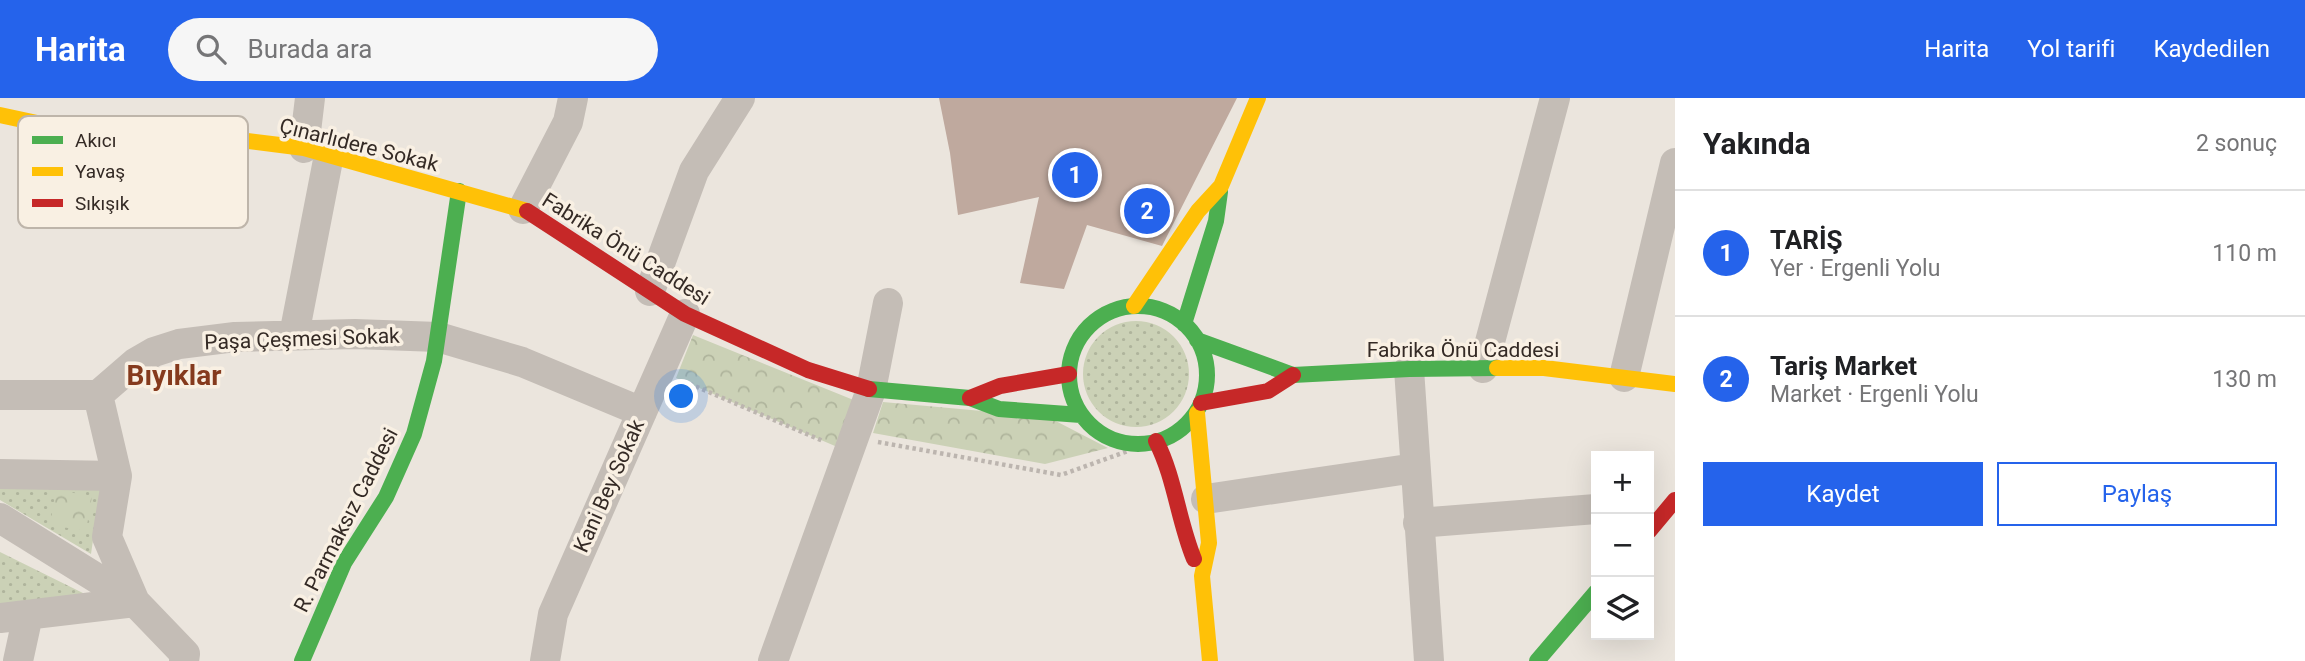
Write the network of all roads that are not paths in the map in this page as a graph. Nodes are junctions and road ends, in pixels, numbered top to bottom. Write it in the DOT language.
graph roads {
  1 [pos="310,98"];
  2 [pos="573,98"];
  3 [pos="740,98"];
  4 [pos="1258,98"];
  5 [pos="1555,98"];
  6 [pos="0,116"];
  7 [pos="18,120"];
  8 [pos="248,142"];
  9 [pos="316,152"];
  10 [pos="1675,163"];
  11 [pos="1221,187"];
  12 [pos="459,191"];
  13 [pos="523,209"];
  14 [pos="650,291"];
  15 [pos="888,303"];
  16 [pos="1133,306"];
  17 [pos="685,314"];
  18 [pos="1184,324"];
  19 [pos="294,335"];
  20 [pos="438,337"];
  21 [pos="1198,340"];
  22 [pos="1483,368"];
  23 [pos="1409,369"];
  24 [pos="1069,374"];
  25 [pos="1293,375"];
  26 [pos="1623,377"];
  27 [pos="1675,384"];
  28 [pos="870,390"];
  29 [pos="0,395"];
  30 [pos="98,395"];
  31 [pos="970,398"];
  32 [pos="1199,408"];
  33 [pos="642,412"];
  34 [pos="1081,415"];
  35 [pos="1152,442"];
  36 [pos="1415,468"];
  37 [pos="0,474"];
  38 [pos="117,476"];
  39 [pos="1206,499"];
  40 [pos="1666,502"];
  41 [pos="1591,509"];
  42 [pos="0,518"];
  43 [pos="1654,522"];
  44 [pos="1418,523"];
  45 [pos="1202,576"];
  46 [pos="1591,598"];
  47 [pos="135,602"];
  48 [pos="14,617"];
  49 [pos="18,661"];
  50 [pos="184,661"];
  51 [pos="302,661"];
  52 [pos="545,661"];
  53 [pos="773,661"];
  54 [pos="1210,661"];
  55 [pos="1429,661"];
  56 [pos="1536,661"];
  1 -- 9 [label="street"];
  2 -- 13 [label="street"];
  3 -- 14 [label="street"];
  4 -- 11 [label="street"];
  5 -- 22 [label="street"];
  6 -- 7 [label="street, Çınarlıdere Sokak"];
  8 -- 9 [label="street, Çınarlıdere Sokak"];
  9 -- 12 [label="street, Çınarlıdere Sokak"];
  9 -- 19 [label="street"];
  10 -- 26 [label="street"];
  11 -- 16 [label="street"];
  11 -- 18 [label="street"];
  12 -- 13 [label="street, Fabrika Önü Caddesi"];
  12 -- 20 [label="street, R. Parmaksız Caddesi"];
  13 -- 14 [label="street, Fabrika Önü Caddesi"];
  14 -- 17 [label="street, Fabrika Önü Caddesi"];
  15 -- 28 [label="street"];
  16 -- 18 [label="street"];
  16 -- 24 [label="street"];
  17 -- 28 [label="street, Fabrika Önü Caddesi"];
  17 -- 33 [label="street, Kani Bey Sokak"];
  18 -- 21 [label="street"];
  19 -- 20 [label="street, Paşa Çeşmesi Sokak"];
  19 -- 30 [label="street, Paşa Çeşmesi Sokak"];
  20 -- 33 [label="street, Paşa Çeşmesi Sokak"];
  20 -- 51 [label="street, R. Parmaksız Caddesi"];
  21 -- 25 [label="street, Fabrika Önü Caddesi"];
  21 -- 32 [label="street"];
  22 -- 23 [label="street, Fabrika Önü Caddesi"];
  22 -- 26 [label="street, Fabrika Önü Caddesi"];
  23 -- 25 [label="street, Fabrika Önü Caddesi"];
  23 -- 36 [label="street"];
  24 -- 31 [label="street, Fabrika Önü Caddesi"];
  24 -- 34 [label="street"];
  25 -- 32 [label="street, Fabrika Önü Caddesi"];
  26 -- 27 [label="street, Fabrika Önü Caddesi"];
  28 -- 31 [label="street, Fabrika Önü Caddesi"];
  28 -- 53 [label="street"];
  29 -- 30 [label="street"];
  30 -- 38 [label="street"];
  31 -- 34 [label="street, Fabrika Önü Caddesi"];
  32 -- 35 [label="street"];
  32 -- 39 [label="street"];
  33 -- 52 [label="street, Kani Bey Sokak"];
  34 -- 35 [label="street"];
  35 -- 45 [label="street"];
  36 -- 39 [label="street"];
  36 -- 44 [label="street"];
  37 -- 38 [label="street"];
  38 -- 47 [label="street"];
  39 -- 45 [label="street"];
  40 -- 43 [label="street"];
  41 -- 44 [label="street"];
  42 -- 47 [label="street"];
  44 -- 55 [label="street"];
  45 -- 54 [label="street"];
  46 -- 56 [label="street"];
  47 -- 48 [label="street"];
  47 -- 50 [label="street"];
  48 -- 49 [label="street"];
}
